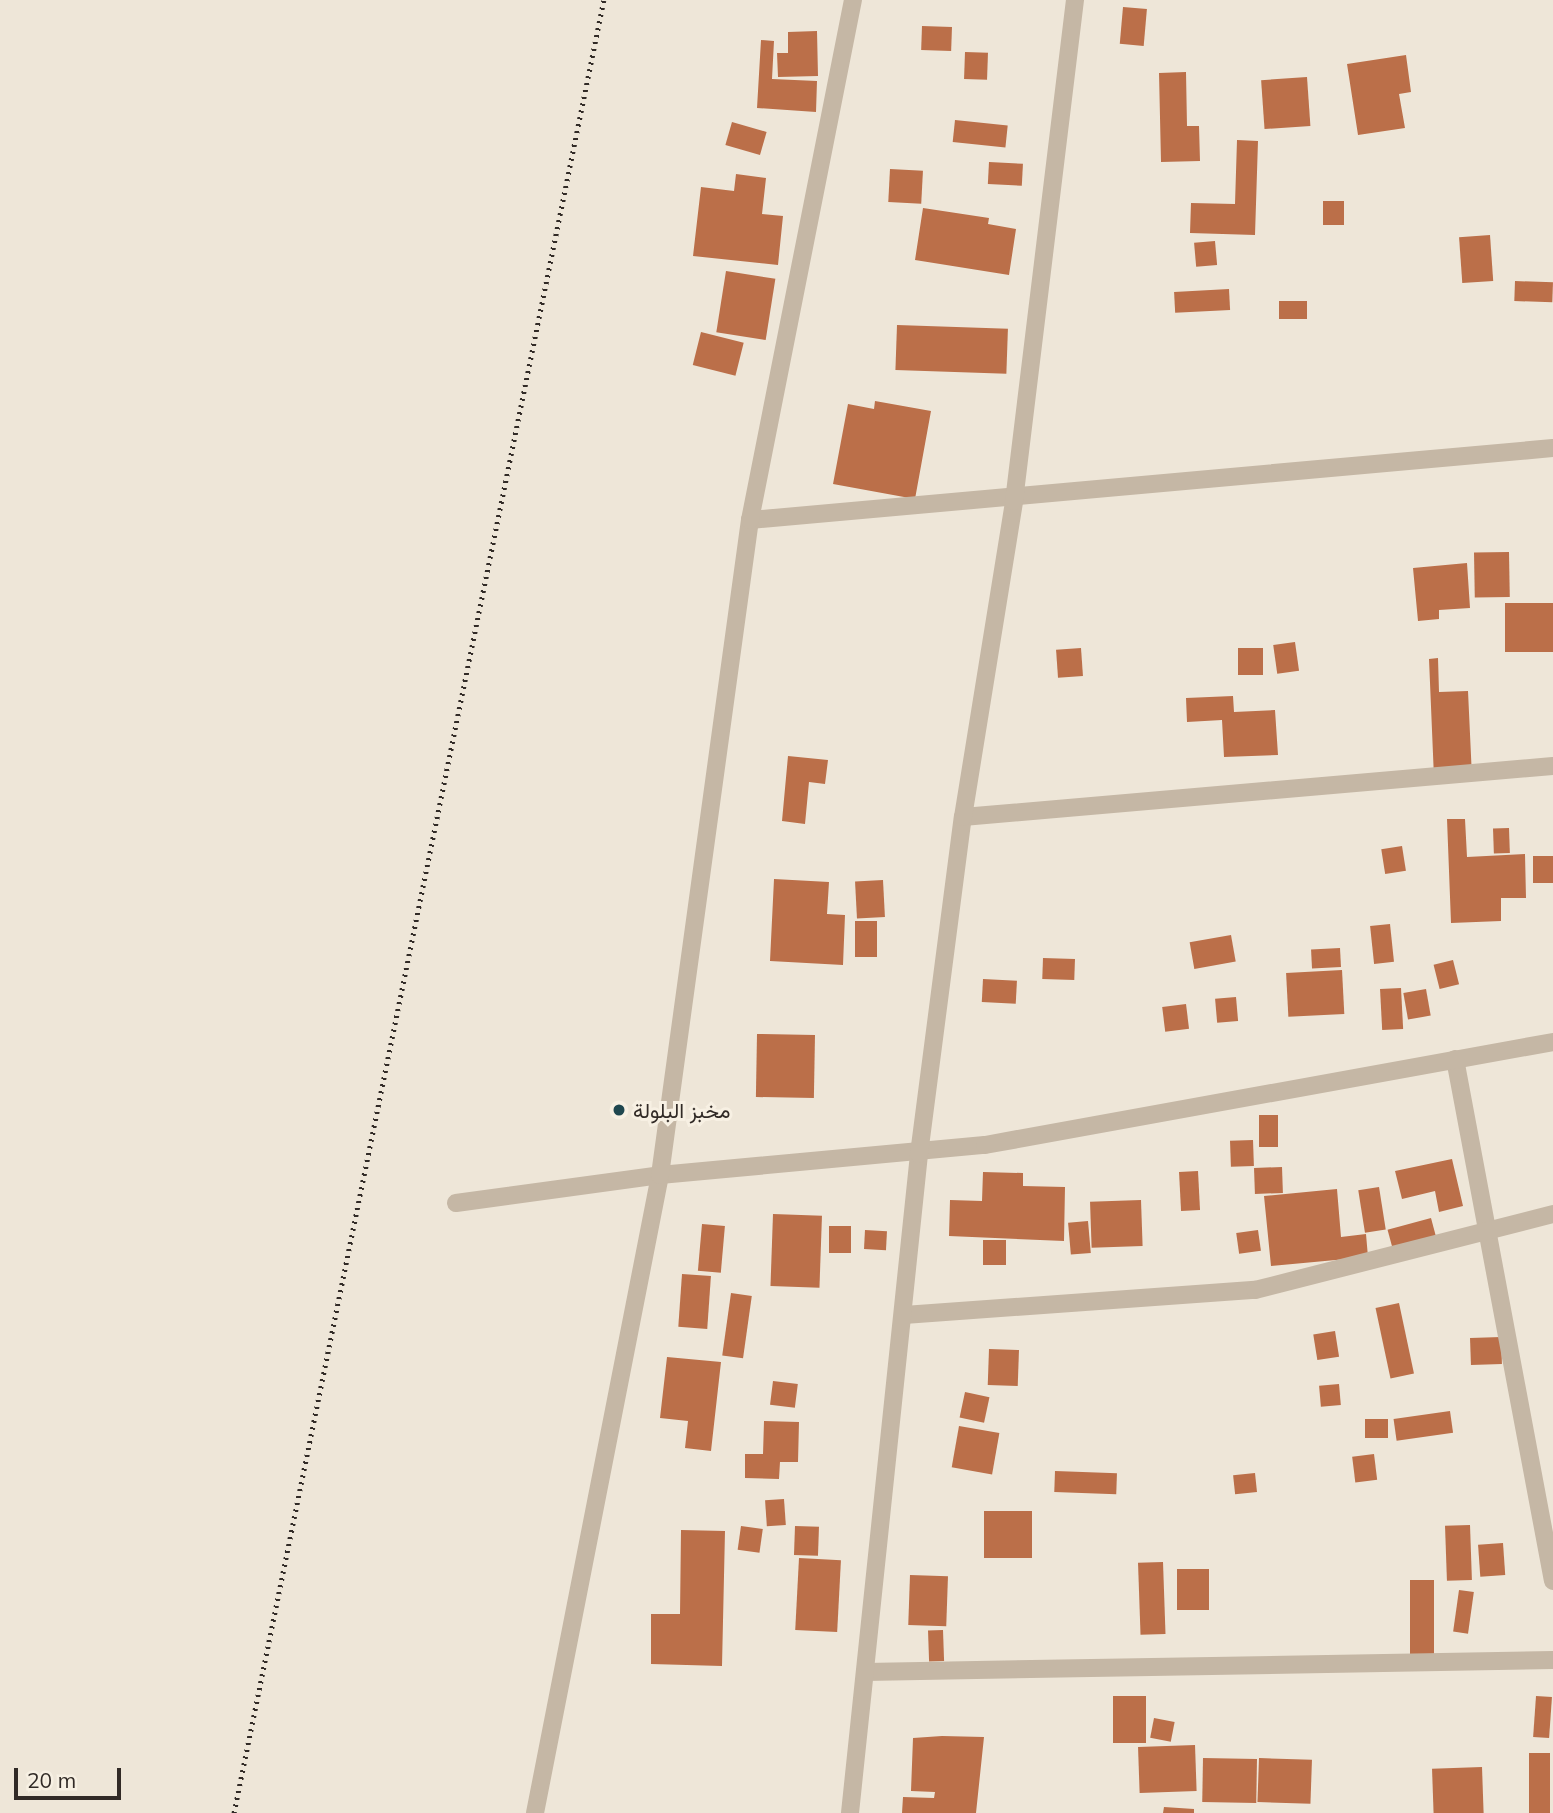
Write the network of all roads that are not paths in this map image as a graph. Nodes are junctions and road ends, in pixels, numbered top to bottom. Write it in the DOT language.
graph roads {
  1 [pos="853,0"];
  2 [pos="1075,0"];
  3 [pos="1553,448"];
  4 [pos="1014,501"];
  5 [pos="750,520"];
  6 [pos="1553,766"];
  7 [pos="962,817"];
  8 [pos="1553,1042"];
  9 [pos="1455,1059"];
  10 [pos="919,1154"];
  11 [pos="660,1175"];
  12 [pos="456,1203"];
  13 [pos="1553,1214"];
  14 [pos="1486,1231"];
  15 [pos="904,1315"];
  16 [pos="1553,1581"];
  17 [pos="1553,1660"];
  18 [pos="865,1672"];
  19 [pos="535,1813"];
  20 [pos="850,1813"];
  1 -- 5 [label="street"];
  2 -- 4 [label="street"];
  3 -- 4 [label="street"];
  4 -- 5 [label="street"];
  4 -- 7 [label="street"];
  5 -- 11 [label="street"];
  6 -- 7 [label="street"];
  7 -- 10 [label="street"];
  8 -- 9 [label="street"];
  9 -- 10 [label="street"];
  9 -- 14 [label="street"];
  10 -- 11 [label="street"];
  10 -- 15 [label="street"];
  11 -- 12 [label="street"];
  11 -- 19 [label="street"];
  13 -- 14 [label="street"];
  14 -- 15 [label="street"];
  14 -- 16 [label="street"];
  15 -- 18 [label="street"];
  17 -- 18 [label="street"];
  18 -- 20 [label="street"];
}
